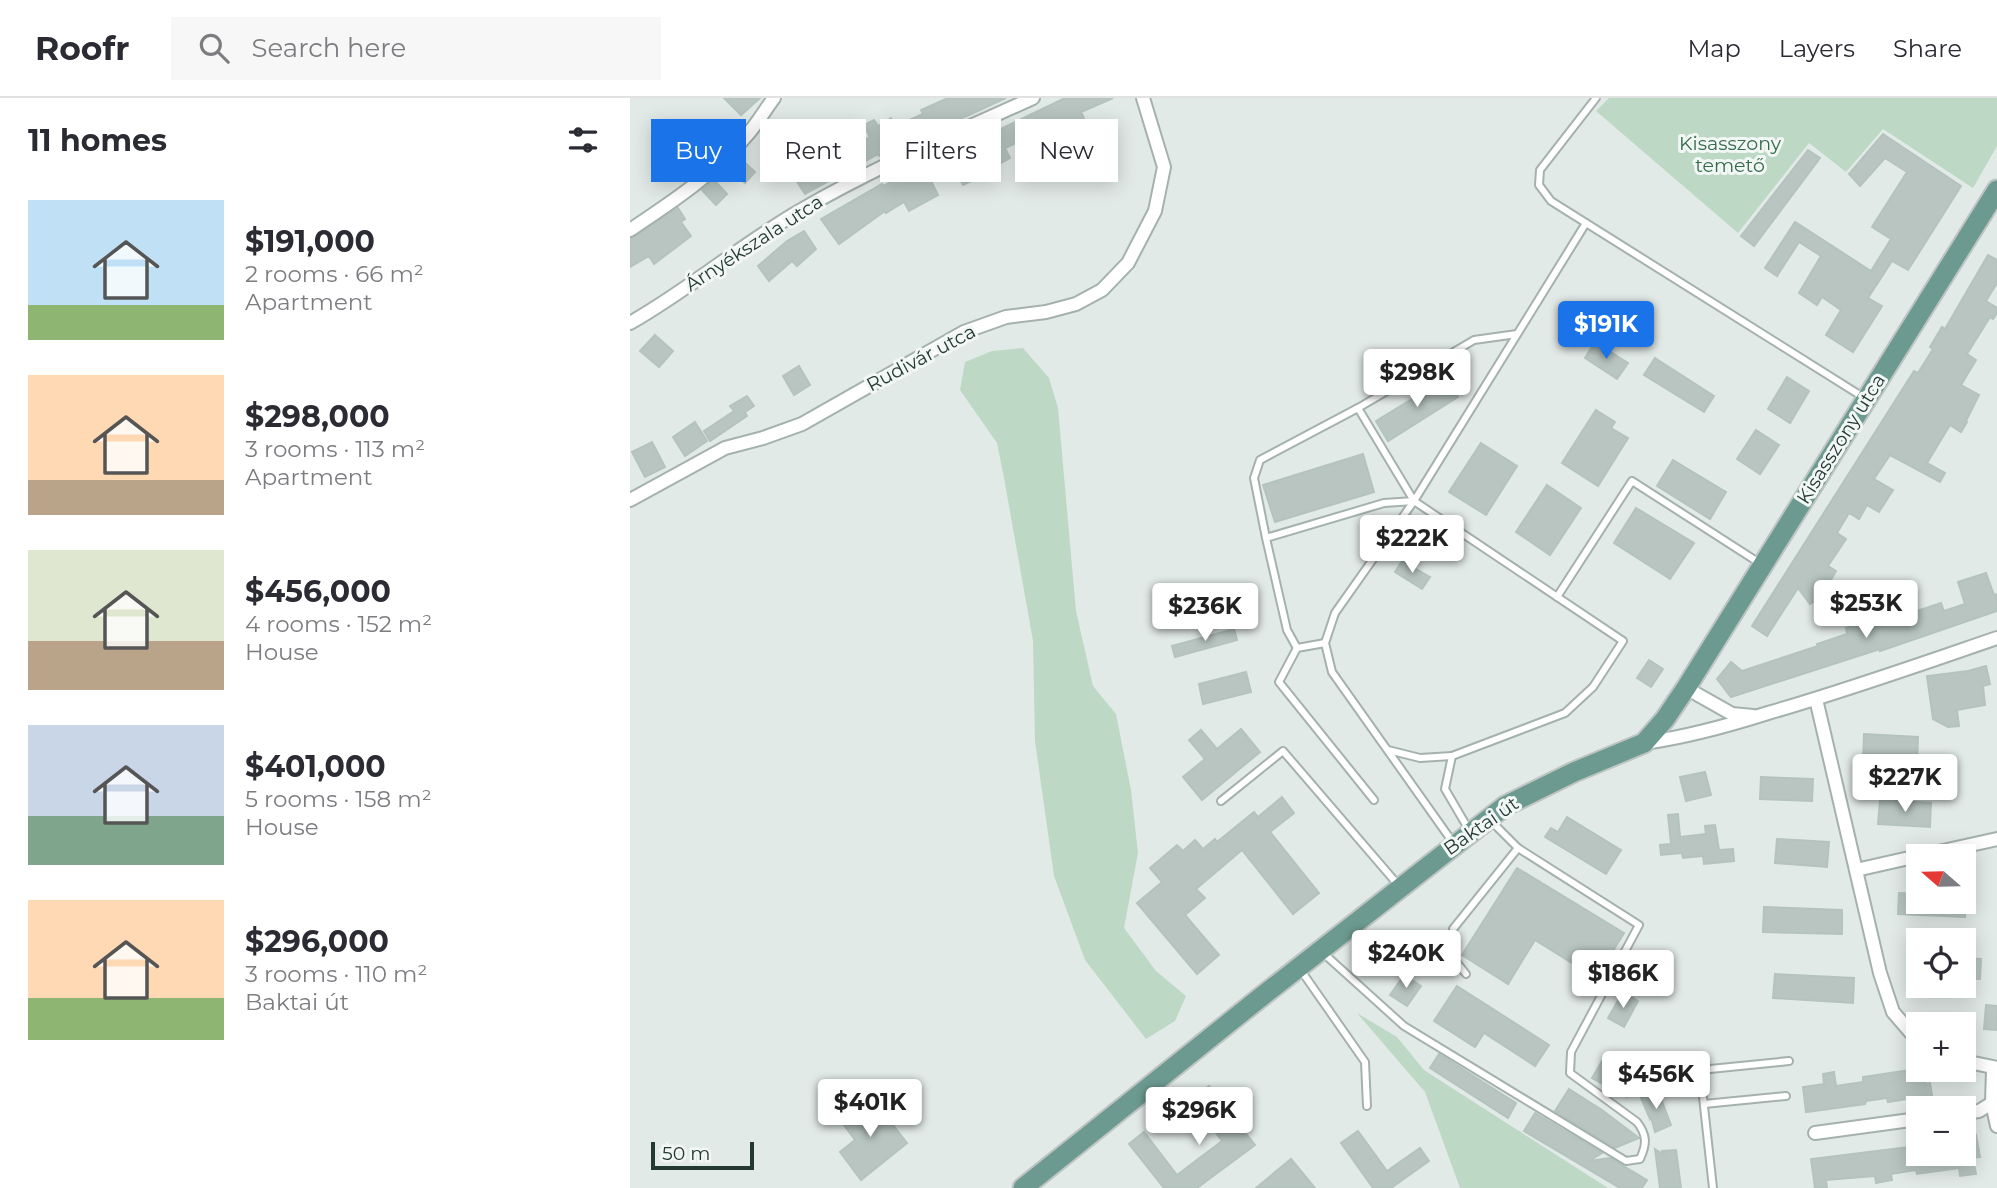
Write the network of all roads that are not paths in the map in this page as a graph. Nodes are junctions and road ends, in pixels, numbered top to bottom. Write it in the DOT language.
graph roads {
  1 [pos="774,98"];
  2 [pos="1033,98"];
  3 [pos="1143,98"];
  4 [pos="1596,98"];
  5 [pos="1997,190"];
  6 [pos="1586,223"];
  7 [pos="630,230"];
  8 [pos="630,323"];
  9 [pos="1517,334"];
  10 [pos="1866,398"];
  11 [pos="1358,408"];
  12 [pos="630,500"];
  13 [pos="1414,501"];
  14 [pos="1266,537"];
  15 [pos="1762,565"];
  16 [pos="1557,597"];
  17 [pos="1997,638"];
  18 [pos="1325,643"];
  19 [pos="1297,648"];
  20 [pos="1686,688"];
  21 [pos="1816,699"];
  22 [pos="1757,717"];
  23 [pos="1644,743"];
  24 [pos="1388,750"];
  25 [pos="1452,756"];
  26 [pos="1374,800"];
  27 [pos="1220,801"];
  28 [pos="1488,818"];
  29 [pos="1470,832"];
  30 [pos="1997,839"];
  31 [pos="1454,844"];
  32 [pos="1974,844"];
  33 [pos="1518,848"];
  34 [pos="1906,859"];
  35 [pos="1856,870"];
  36 [pos="1400,887"];
  37 [pos="1321,950"];
  38 [pos="1299,967"];
  39 [pos="1466,974"];
  40 [pos="1906,1027"];
  41 [pos="1789,1061"];
  42 [pos="1976,1064"];
  43 [pos="1995,1069"];
  44 [pos="1786,1096"];
  45 [pos="1992,1103"];
  46 [pos="1704,1104"];
  47 [pos="1367,1106"];
  48 [pos="1976,1111"];
  49 [pos="1906,1121"];
  50 [pos="1997,1126"];
  51 [pos="1815,1133"];
  52 [pos="1031,1186"];
  53 [pos="1713,1188"];
  1 -- 7 [label="street"];
  2 -- 8 [label="street, Árnyékszala utca"];
  3 -- 12 [label="street, Rudivár utca"];
  4 -- 6 [label="lane"];
  5 -- 10 [label="main road, Kisasszony utca"];
  6 -- 9 [label="lane"];
  6 -- 10 [label="lane"];
  9 -- 11 [label="lane"];
  9 -- 13 [label="lane"];
  10 -- 15 [label="main road, Kisasszony utca"];
  11 -- 13 [label="lane"];
  11 -- 14 [label="lane"];
  13 -- 14 [label="lane"];
  13 -- 16 [label="lane"];
  13 -- 18 [label="lane"];
  14 -- 19 [label="lane"];
  15 -- 16 [label="lane"];
  15 -- 20 [label="main road, Kisasszony utca"];
  16 -- 25 [label="lane"];
  17 -- 21 [label="street"];
  18 -- 19 [label="lane"];
  18 -- 24 [label="lane"];
  19 -- 26 [label="lane"];
  20 -- 22 [label="street"];
  20 -- 23 [label="main road, Baktai út"];
  21 -- 22 [label="street"];
  21 -- 35 [label="street"];
  22 -- 23 [label="street"];
  23 -- 28 [label="main road, Baktai út"];
  24 -- 25 [label="lane"];
  24 -- 31 [label="lane"];
  25 -- 29 [label="lane"];
  27 -- 36 [label="lane"];
  28 -- 29 [label="main road, Baktai út"];
  28 -- 33 [label="lane"];
  29 -- 31 [label="main road, Baktai út"];
  30 -- 32 [label="street"];
  31 -- 36 [label="main road, Baktai út"];
  33 -- 37 [label="lane"];
  33 -- 39 [label="lane"];
  34 -- 35 [label="street"];
  35 -- 40 [label="street"];
  36 -- 37 [label="main road, Baktai út"];
  37 -- 38 [label="main road, Baktai út"];
  38 -- 47 [label="lane"];
  38 -- 52 [label="main road, Baktai út"];
  41 -- 46 [label="lane"];
  42 -- 43 [label="street"];
  43 -- 45 [label="street"];
  44 -- 46 [label="lane"];
  45 -- 48 [label="street"];
  45 -- 50 [label="street"];
  46 -- 53 [label="lane"];
  49 -- 51 [label="street"];
}
